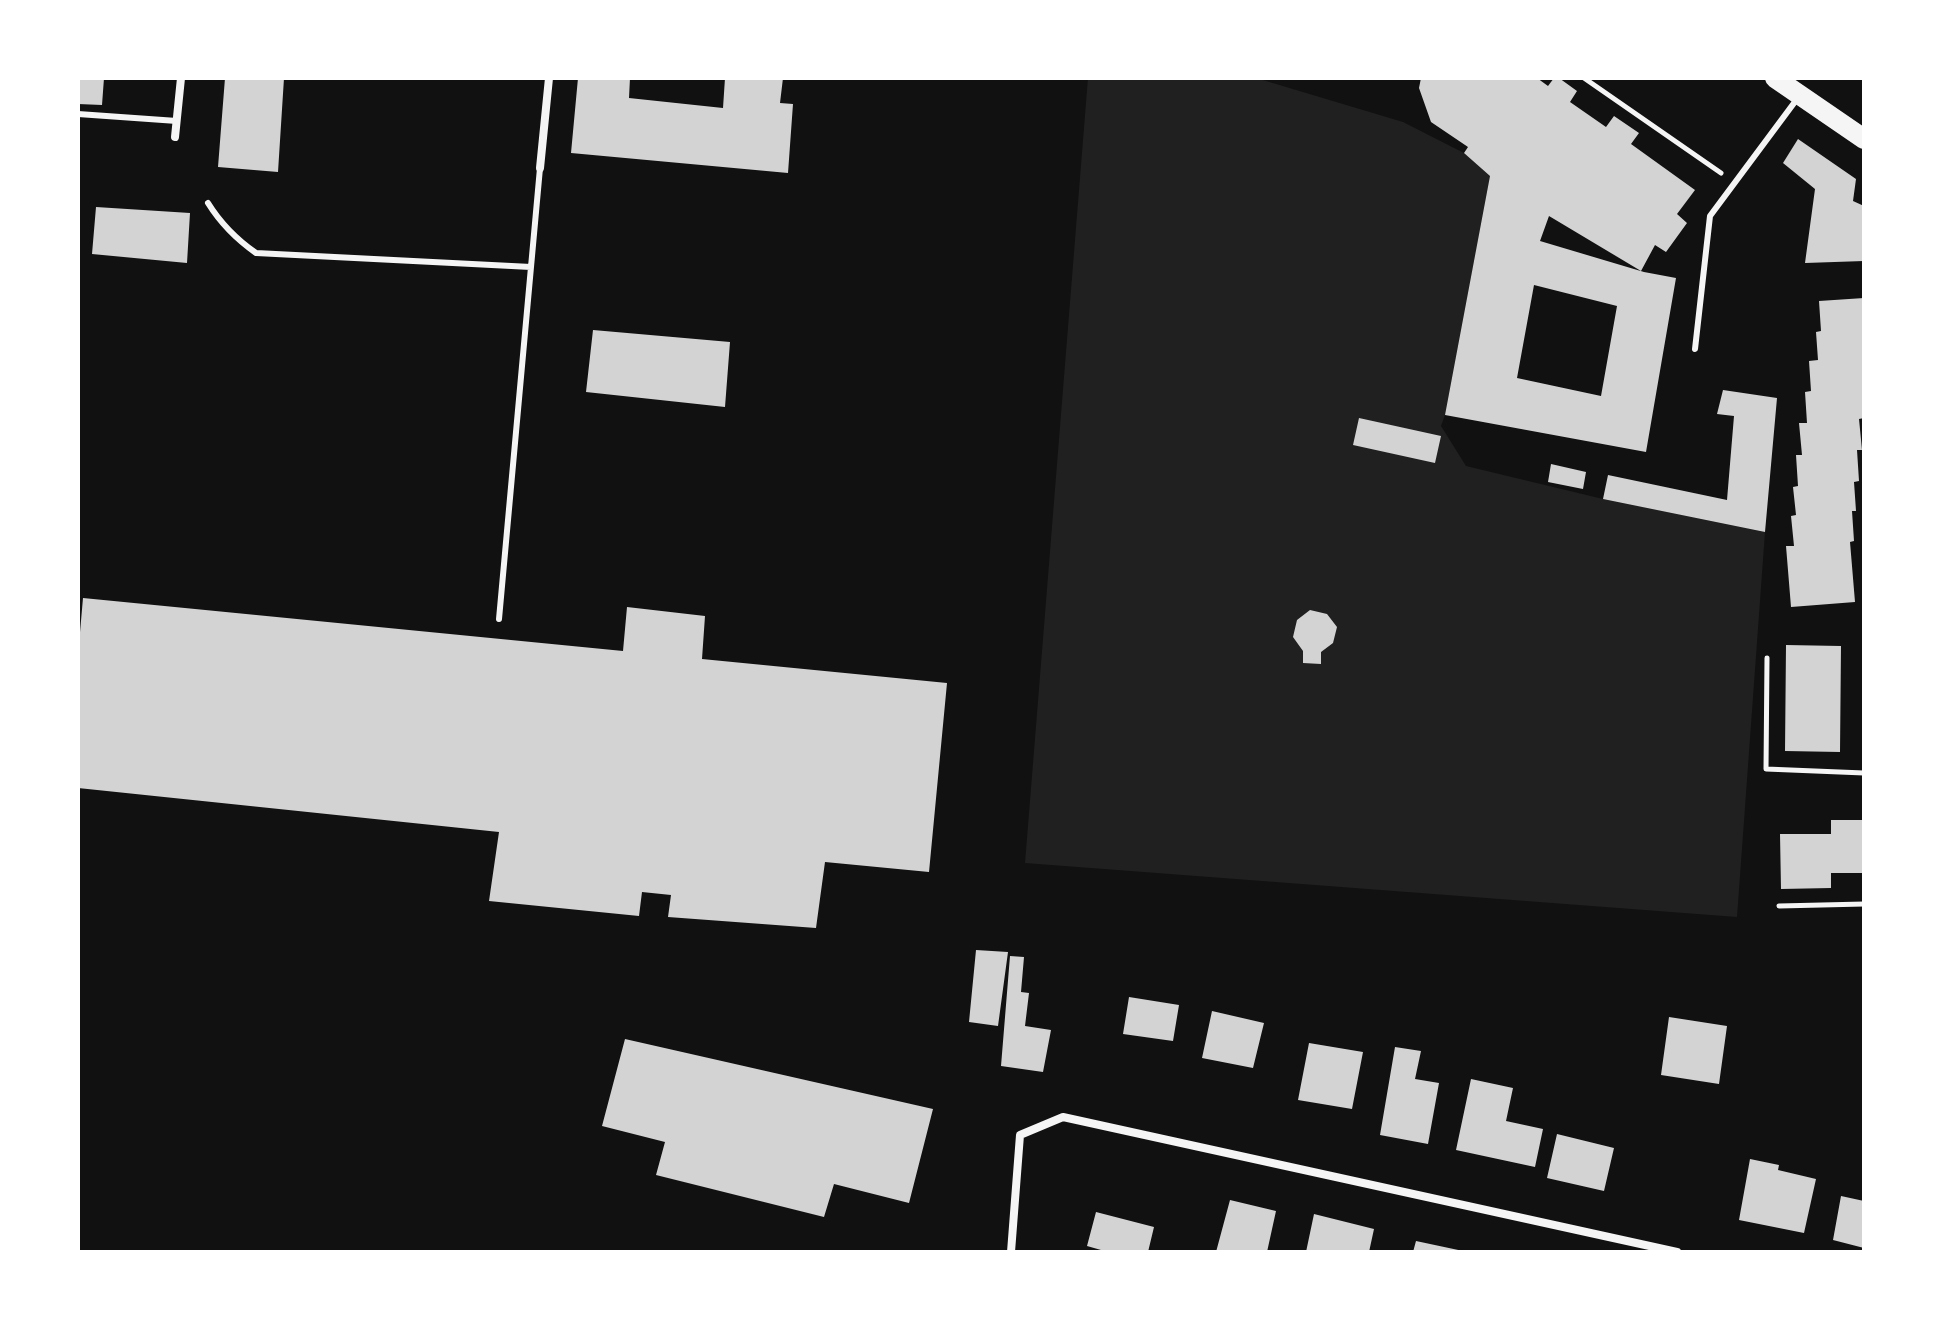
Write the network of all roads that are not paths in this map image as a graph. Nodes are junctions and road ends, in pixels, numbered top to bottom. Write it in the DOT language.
graph roads {
  1 [pos="181,78"];
  2 [pos="549,78"];
  3 [pos="1775,78"];
  4 [pos="1799,96"];
  5 [pos="78,114"];
  6 [pos="177,121"];
  7 [pos="175,137"];
  8 [pos="1864,139"];
  9 [pos="540,168"];
  10 [pos="208,203"];
  11 [pos="531,267"];
  12 [pos="1695,349"];
  13 [pos="499,619"];
  14 [pos="1011,1252"];
  15 [pos="1677,1252"];
  1 -- 6 [label="street"];
  2 -- 9 [label="street"];
  3 -- 4 [label="main road"];
  4 -- 8 [label="main road"];
  4 -- 12 [label="lane"];
  5 -- 6 [label="lane"];
  6 -- 7 [label="street"];
  9 -- 11 [label="lane"];
  10 -- 11 [label="lane"];
  11 -- 13 [label="lane"];
  14 -- 15 [label="street"];
}
